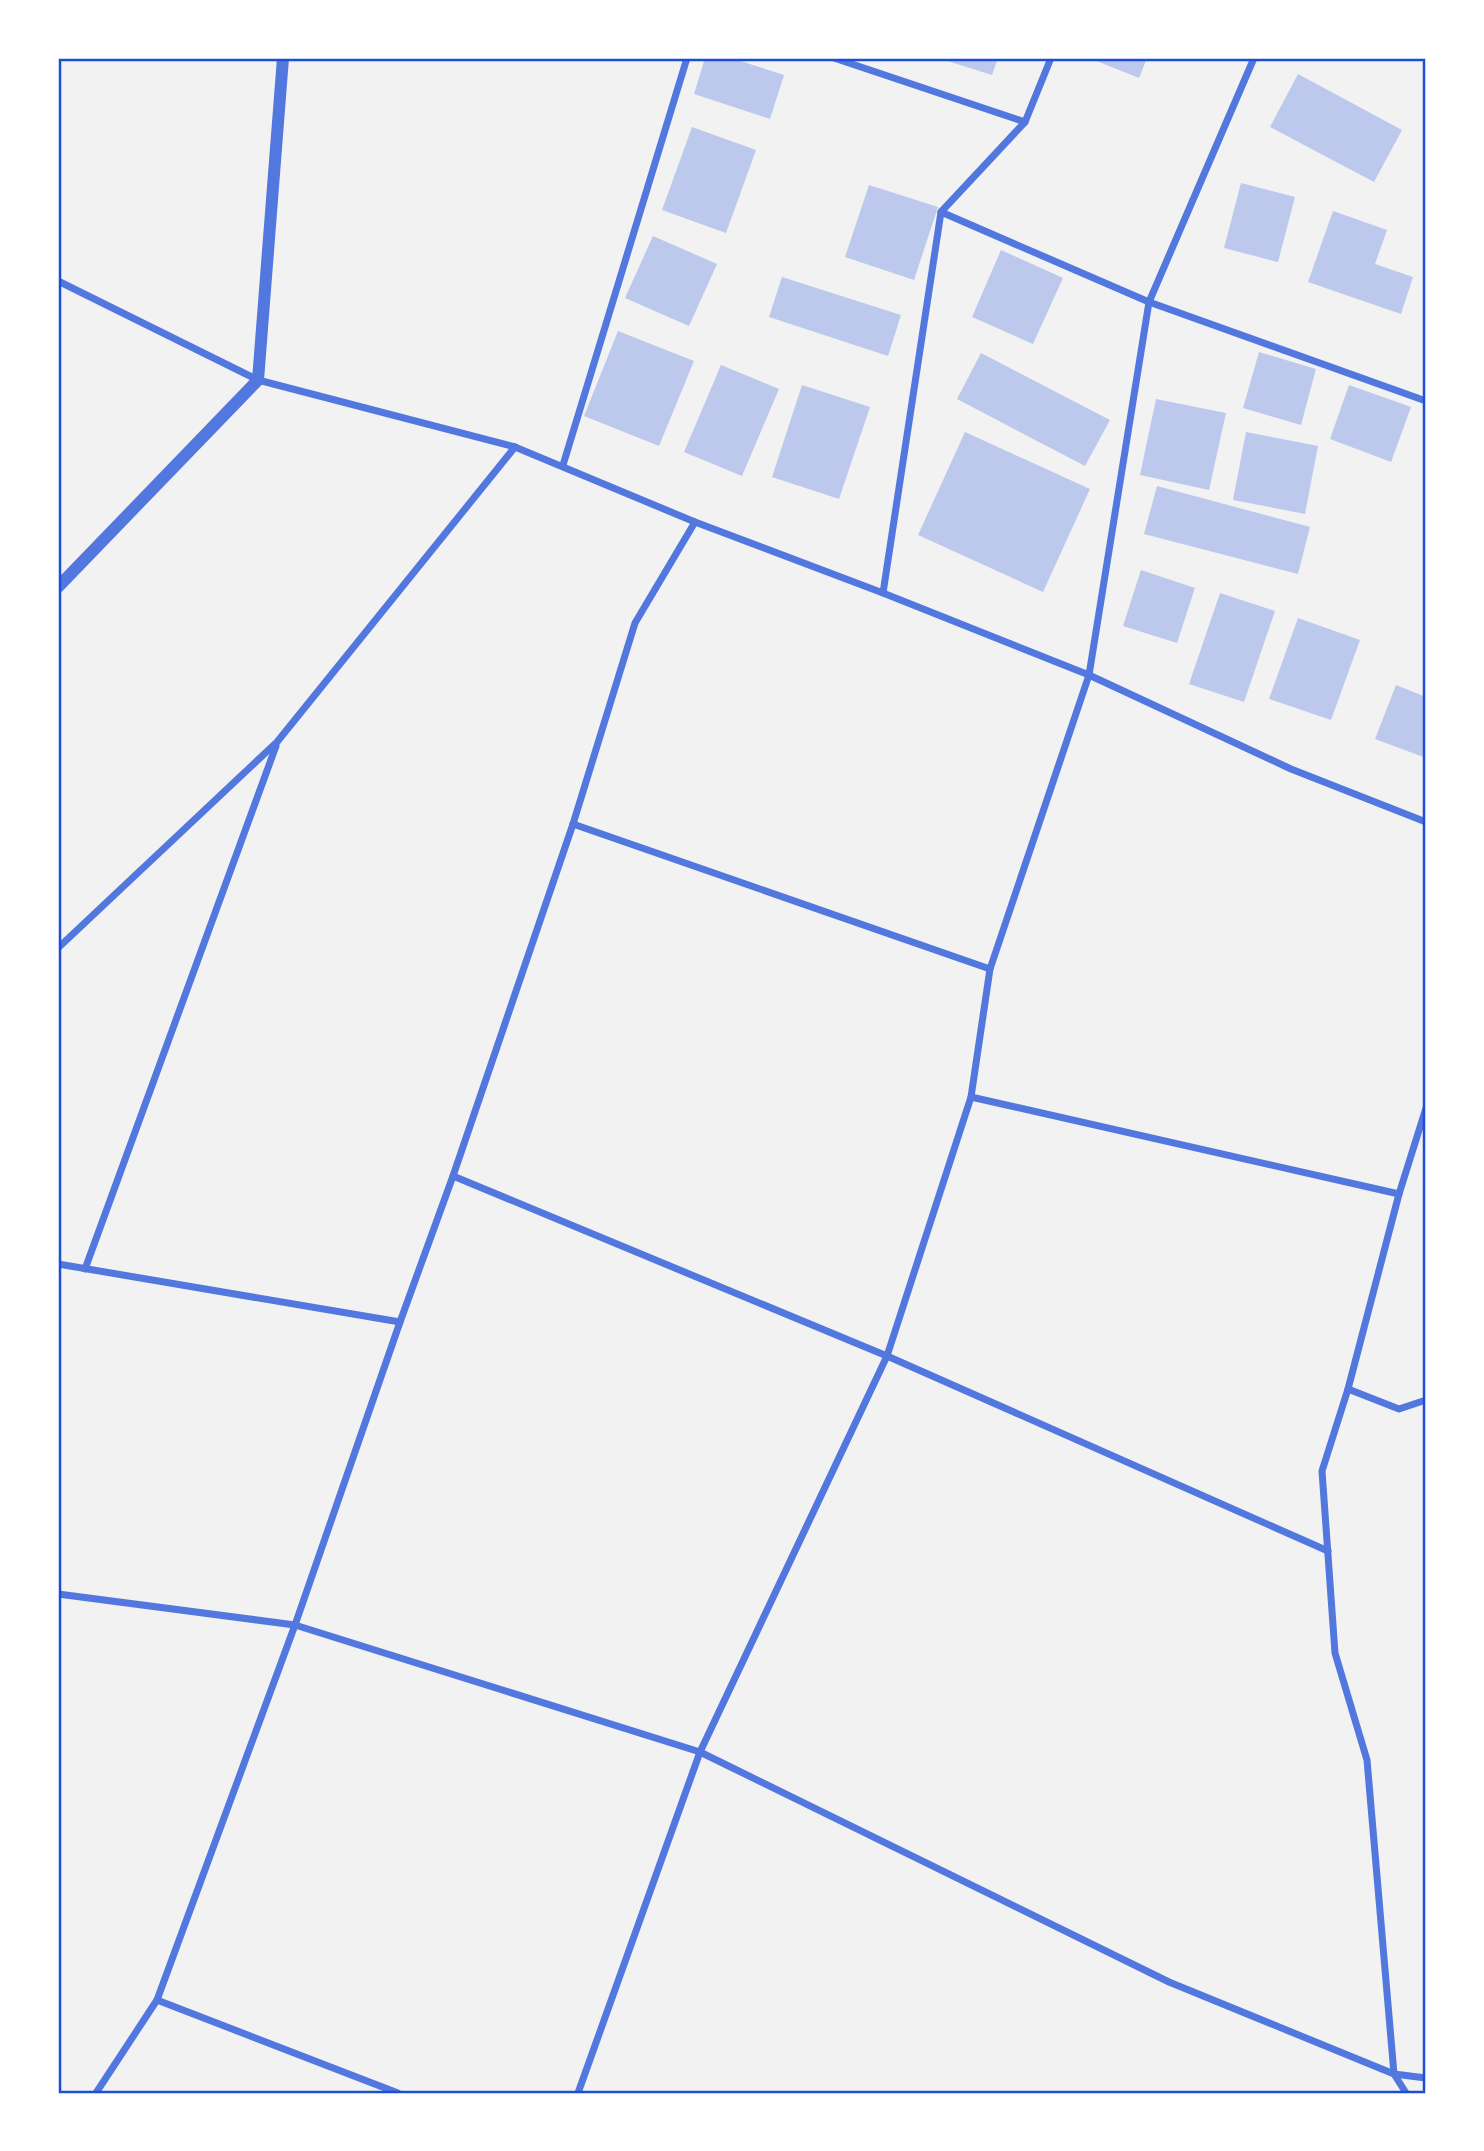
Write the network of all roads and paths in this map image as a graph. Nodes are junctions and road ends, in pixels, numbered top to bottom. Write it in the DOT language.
graph roads {
  1 [pos="283,58"];
  2 [pos="687,58"];
  3 [pos="834,58"];
  4 [pos="1051,58"];
  5 [pos="1254,58"];
  6 [pos="1026,122"];
  7 [pos="942,212"];
  8 [pos="58,281"];
  9 [pos="1149,302"];
  10 [pos="258,380"];
  11 [pos="1426,401"];
  12 [pos="515,447"];
  13 [pos="563,465"];
  14 [pos="695,523"];
  15 [pos="58,587"];
  16 [pos="883,593"];
  17 [pos="1089,675"];
  18 [pos="278,742"];
  19 [pos="1426,822"];
  20 [pos="573,824"];
  21 [pos="58,948"];
  22 [pos="990,969"];
  23 [pos="971,1097"];
  24 [pos="1426,1108"];
  25 [pos="453,1176"];
  26 [pos="1399,1194"];
  27 [pos="58,1264"];
  28 [pos="85,1269"];
  29 [pos="400,1322"];
  30 [pos="887,1356"];
  31 [pos="1348,1389"];
  32 [pos="1426,1400"];
  33 [pos="1328,1550"];
  34 [pos="58,1594"];
  35 [pos="295,1625"];
  36 [pos="700,1752"];
  37 [pos="157,2000"];
  38 [pos="1394,2074"];
  39 [pos="1426,2078"];
  40 [pos="96,2093"];
  41 [pos="398,2093"];
  42 [pos="579,2093"];
  43 [pos="1406,2093"];
  1 -- 10 [label="street"];
  2 -- 13 [label="street"];
  3 -- 6 [label="street"];
  4 -- 6 [label="street"];
  5 -- 9 [label="street"];
  6 -- 7 [label="street"];
  7 -- 9 [label="street"];
  7 -- 16 [label="street"];
  8 -- 10 [label="street"];
  9 -- 11 [label="street"];
  9 -- 17 [label="street"];
  10 -- 12 [label="street"];
  10 -- 15 [label="street"];
  12 -- 13 [label="street"];
  12 -- 18 [label="street"];
  13 -- 14 [label="street"];
  14 -- 16 [label="street"];
  14 -- 20 [label="street"];
  16 -- 17 [label="street"];
  17 -- 19 [label="street"];
  17 -- 22 [label="street"];
  18 -- 21 [label="street"];
  18 -- 28 [label="street"];
  20 -- 22 [label="street"];
  20 -- 25 [label="street"];
  22 -- 23 [label="street"];
  23 -- 26 [label="street"];
  23 -- 30 [label="street"];
  24 -- 26 [label="street"];
  25 -- 29 [label="street"];
  25 -- 30 [label="street"];
  26 -- 31 [label="street"];
  27 -- 28 [label="street"];
  28 -- 29 [label="street"];
  29 -- 35 [label="street"];
  30 -- 33 [label="street"];
  30 -- 36 [label="street"];
  31 -- 32 [label="street"];
  31 -- 33 [label="street"];
  33 -- 38 [label="street"];
  34 -- 35 [label="street"];
  35 -- 36 [label="street"];
  35 -- 37 [label="street"];
  36 -- 38 [label="street"];
  36 -- 42 [label="street"];
  37 -- 40 [label="street"];
  37 -- 41 [label="street"];
  38 -- 39 [label="street"];
  38 -- 43 [label="street"];
}
